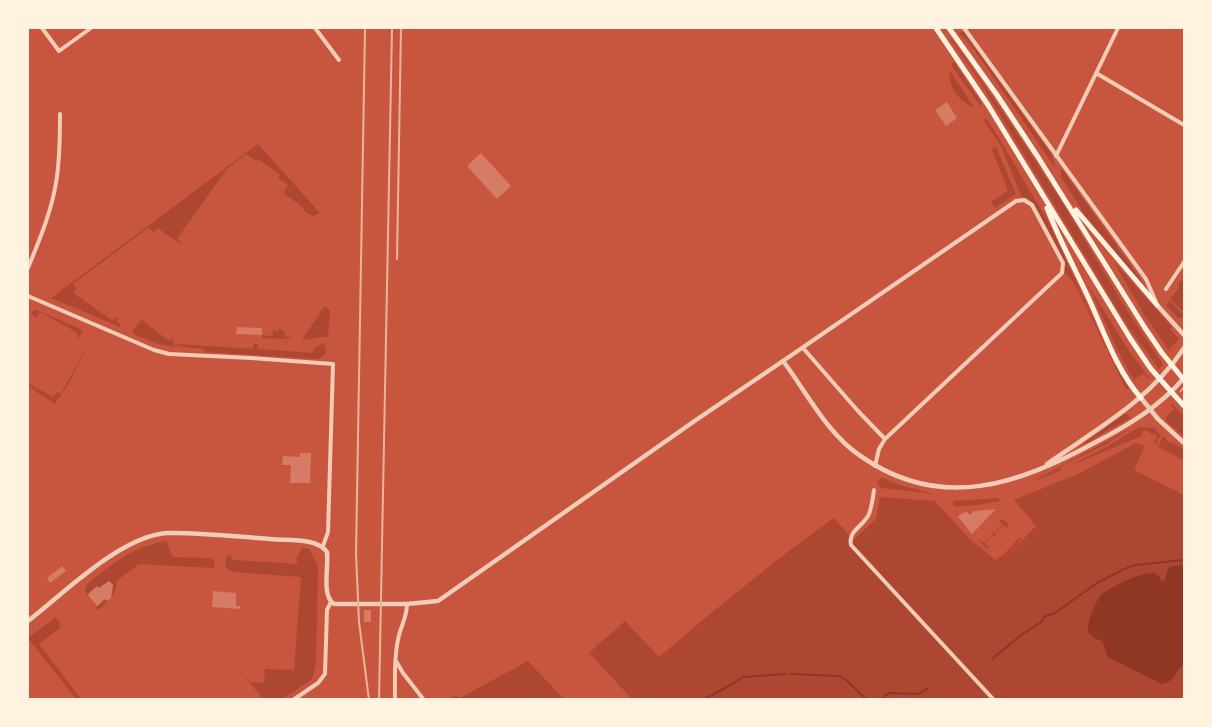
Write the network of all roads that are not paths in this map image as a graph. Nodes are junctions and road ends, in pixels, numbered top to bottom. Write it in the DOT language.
graph roads {
  1 [pos="42,28"];
  2 [pos="91,28"];
  3 [pos="315,28"];
  4 [pos="936,28"];
  5 [pos="949,28"];
  6 [pos="964,28"];
  7 [pos="1118,28"];
  8 [pos="339,60"];
  9 [pos="1096,73"];
  10 [pos="60,114"];
  11 [pos="1184,125"];
  12 [pos="1056,156"];
  13 [pos="1042,194"];
  14 [pos="1065,199"];
  15 [pos="1184,262"];
  16 [pos="28,268"];
  17 [pos="1166,289"];
  18 [pos="28,296"];
  19 [pos="1157,305"];
  20 [pos="1176,325"];
  21 [pos="1184,327"];
  22 [pos="1184,334"];
  23 [pos="803,348"];
  24 [pos="1184,348"];
  25 [pos="783,362"];
  26 [pos="1184,379"];
  27 [pos="1141,398"];
  28 [pos="1184,406"];
  29 [pos="1150,410"];
  30 [pos="885,439"];
  31 [pos="1184,443"];
  32 [pos="876,466"];
  33 [pos="1042,468"];
  34 [pos="874,490"];
  35 [pos="323,546"];
  36 [pos="331,602"];
  37 [pos="407,604"];
  38 [pos="28,621"];
  39 [pos="396,661"];
  40 [pos="293,700"];
  41 [pos="395,700"];
  42 [pos="424,700"];
  43 [pos="994,700"];
  1 -- 2 [label="street"];
  3 -- 8 [label="street"];
  4 -- 13 [label="main road"];
  5 -- 14 [label="main road"];
  6 -- 12 [label="street"];
  7 -- 9 [label="street"];
  9 -- 11 [label="street"];
  9 -- 12 [label="street"];
  10 -- 16 [label="street"];
  12 -- 19 [label="street"];
  13 -- 27 [label="main road"];
  13 -- 28 [label="main road"];
  14 -- 19 [label="main road"];
  14 -- 26 [label="main road"];
  15 -- 17 [label="street"];
  18 -- 35 [label="street"];
  19 -- 20 [label="street"];
  20 -- 21 [label="street"];
  20 -- 22 [label="street"];
  23 -- 25 [label="street"];
  23 -- 30 [label="street"];
  23 -- 30 [label="street"];
  24 -- 27 [label="street"];
  25 -- 32 [label="street"];
  25 -- 37 [label="street"];
  26 -- 29 [label="street"];
  27 -- 29 [label="street"];
  27 -- 33 [label="street"];
  29 -- 31 [label="street"];
  29 -- 33 [label="street"];
  30 -- 32 [label="street"];
  32 -- 33 [label="street"];
  34 -- 43 [label="street"];
  35 -- 36 [label="street"];
  35 -- 38 [label="street"];
  36 -- 37 [label="street"];
  36 -- 40 [label="street"];
  37 -- 39 [label="street"];
  39 -- 41 [label="street"];
  39 -- 42 [label="street"];
}
